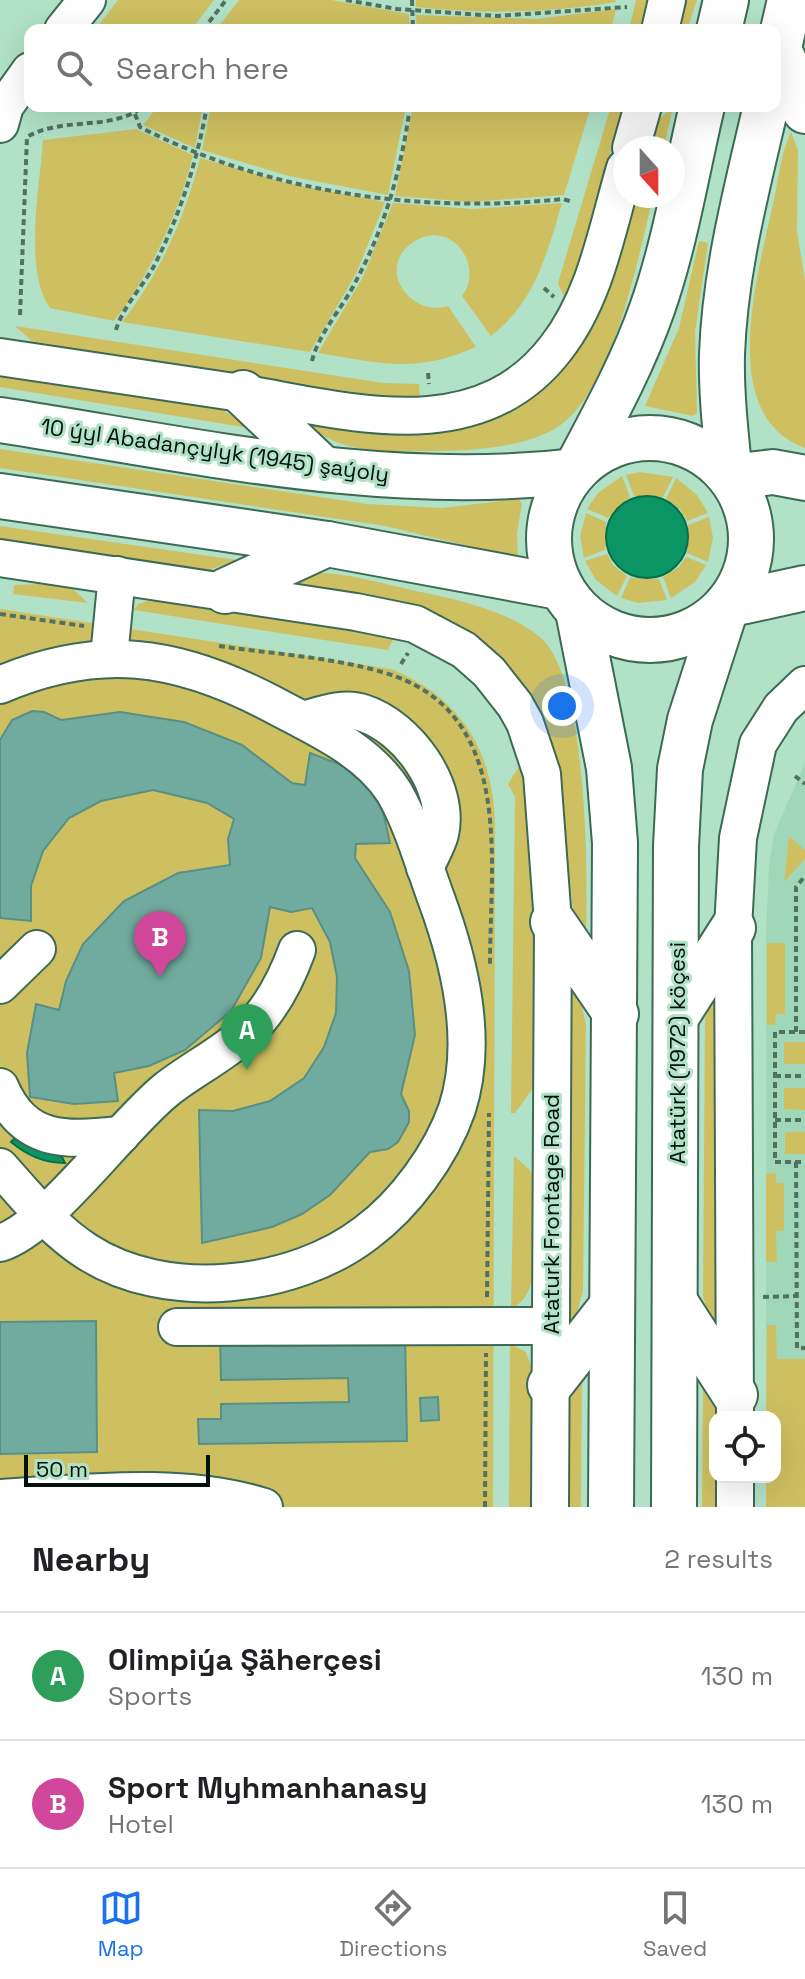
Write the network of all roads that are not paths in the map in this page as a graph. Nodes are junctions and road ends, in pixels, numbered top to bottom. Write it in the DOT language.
graph roads {
  1 [pos="87,0"];
  2 [pos="667,0"];
  3 [pos="726,0"];
  4 [pos="790,0"];
  5 [pos="68,24"];
  6 [pos="661,24"];
  7 [pos="720,24"];
  8 [pos="781,39"];
  9 [pos="781,65"];
  10 [pos="24,79"];
  11 [pos="805,111"];
  12 [pos="641,112"];
  13 [pos="701,112"];
  14 [pos="765,112"];
  15 [pos="0,124"];
  16 [pos="634,136"];
  17 [pos="613,206"];
  18 [pos="0,357"];
  19 [pos="243,393"];
  20 [pos="0,420"];
  21 [pos="323,469"];
  22 [pos="575,471"];
  23 [pos="730,477"];
  24 [pos="805,478"];
  25 [pos="0,496"];
  26 [pos="327,544"];
  27 [pos="0,558"];
  28 [pos="117,575"];
  29 [pos="805,588"];
  30 [pos="225,591"];
  31 [pos="569,599"];
  32 [pos="727,605"];
  33 [pos="109,644"];
  34 [pos="0,685"];
  35 [pos="805,685"];
  36 [pos="553,922"];
  37 [pos="733,928"];
  38 [pos="37,949"];
  39 [pos="297,950"];
  40 [pos="0,987"];
  41 [pos="616,1014"];
  42 [pos="678,1014"];
  43 [pos="0,1087"];
  44 [pos="121,1135"];
  45 [pos="0,1167"];
  46 [pos="44,1213"];
  47 [pos="0,1243"];
  48 [pos="675,1302"];
  49 [pos="611,1307"];
  50 [pos="550,1326"];
  51 [pos="177,1327"];
  52 [pos="550,1385"];
  53 [pos="735,1406"];
  54 [pos="735,1483"];
  55 [pos="0,1498"];
  56 [pos="264,1507"];
  57 [pos="550,1507"];
  58 [pos="611,1507"];
  59 [pos="674,1507"];
  60 [pos="735,1507"];
  1 -- 5 [label="street"];
  2 -- 6 [label="street"];
  3 -- 7 [label="main road"];
  4 -- 8 [label="main road"];
  9 -- 11 [label="main road"];
  10 -- 15 [label="street"];
  12 -- 16 [label="street"];
  13 -- 22 [label="main road"];
  14 -- 23 [label="main road"];
  17 -- 19 [label="street"];
  18 -- 19 [label="street"];
  19 -- 21 [label="main road"];
  20 -- 21 [label="main road, 10 ýyl Abadançylyk (1945) şaýoly"];
  21 -- 22 [label="main road, 10 ýyl Abadançylyk (1945) şaýoly"];
  22 -- 23 [label="main road"];
  22 -- 31 [label="main road"];
  23 -- 24 [label="main road"];
  23 -- 32 [label="main road"];
  25 -- 26 [label="main road"];
  26 -- 30 [label="main road"];
  26 -- 31 [label="main road"];
  27 -- 28 [label="street"];
  28 -- 30 [label="street"];
  28 -- 33 [label="street"];
  29 -- 32 [label="main road"];
  30 -- 36 [label="street"];
  31 -- 32 [label="main road"];
  31 -- 41 [label="main road"];
  32 -- 42 [label="main road, Atatürk (1972) köçesi"];
  33 -- 34 [label="street"];
  33 -- 46 [label="street"];
  35 -- 37 [label="street"];
  36 -- 41 [label="main road"];
  36 -- 50 [label="street, Ataturk Frontage Road"];
  37 -- 42 [label="main road"];
  37 -- 53 [label="street"];
  38 -- 40 [label="street"];
  39 -- 44 [label="street"];
  41 -- 49 [label="main road"];
  42 -- 48 [label="main road, Atatürk (1972) köçesi"];
  43 -- 44 [label="street"];
  44 -- 46 [label="street"];
  45 -- 46 [label="street"];
  46 -- 47 [label="street"];
  48 -- 53 [label="main road"];
  48 -- 59 [label="main road, Atatürk (1972) köçesi"];
  49 -- 52 [label="main road"];
  49 -- 58 [label="main road"];
  50 -- 51 [label="street"];
  50 -- 52 [label="street, Ataturk Frontage Road"];
  52 -- 57 [label="street, Ataturk Frontage Road"];
  54 -- 60 [label="street"];
  55 -- 56 [label="street"];
}
